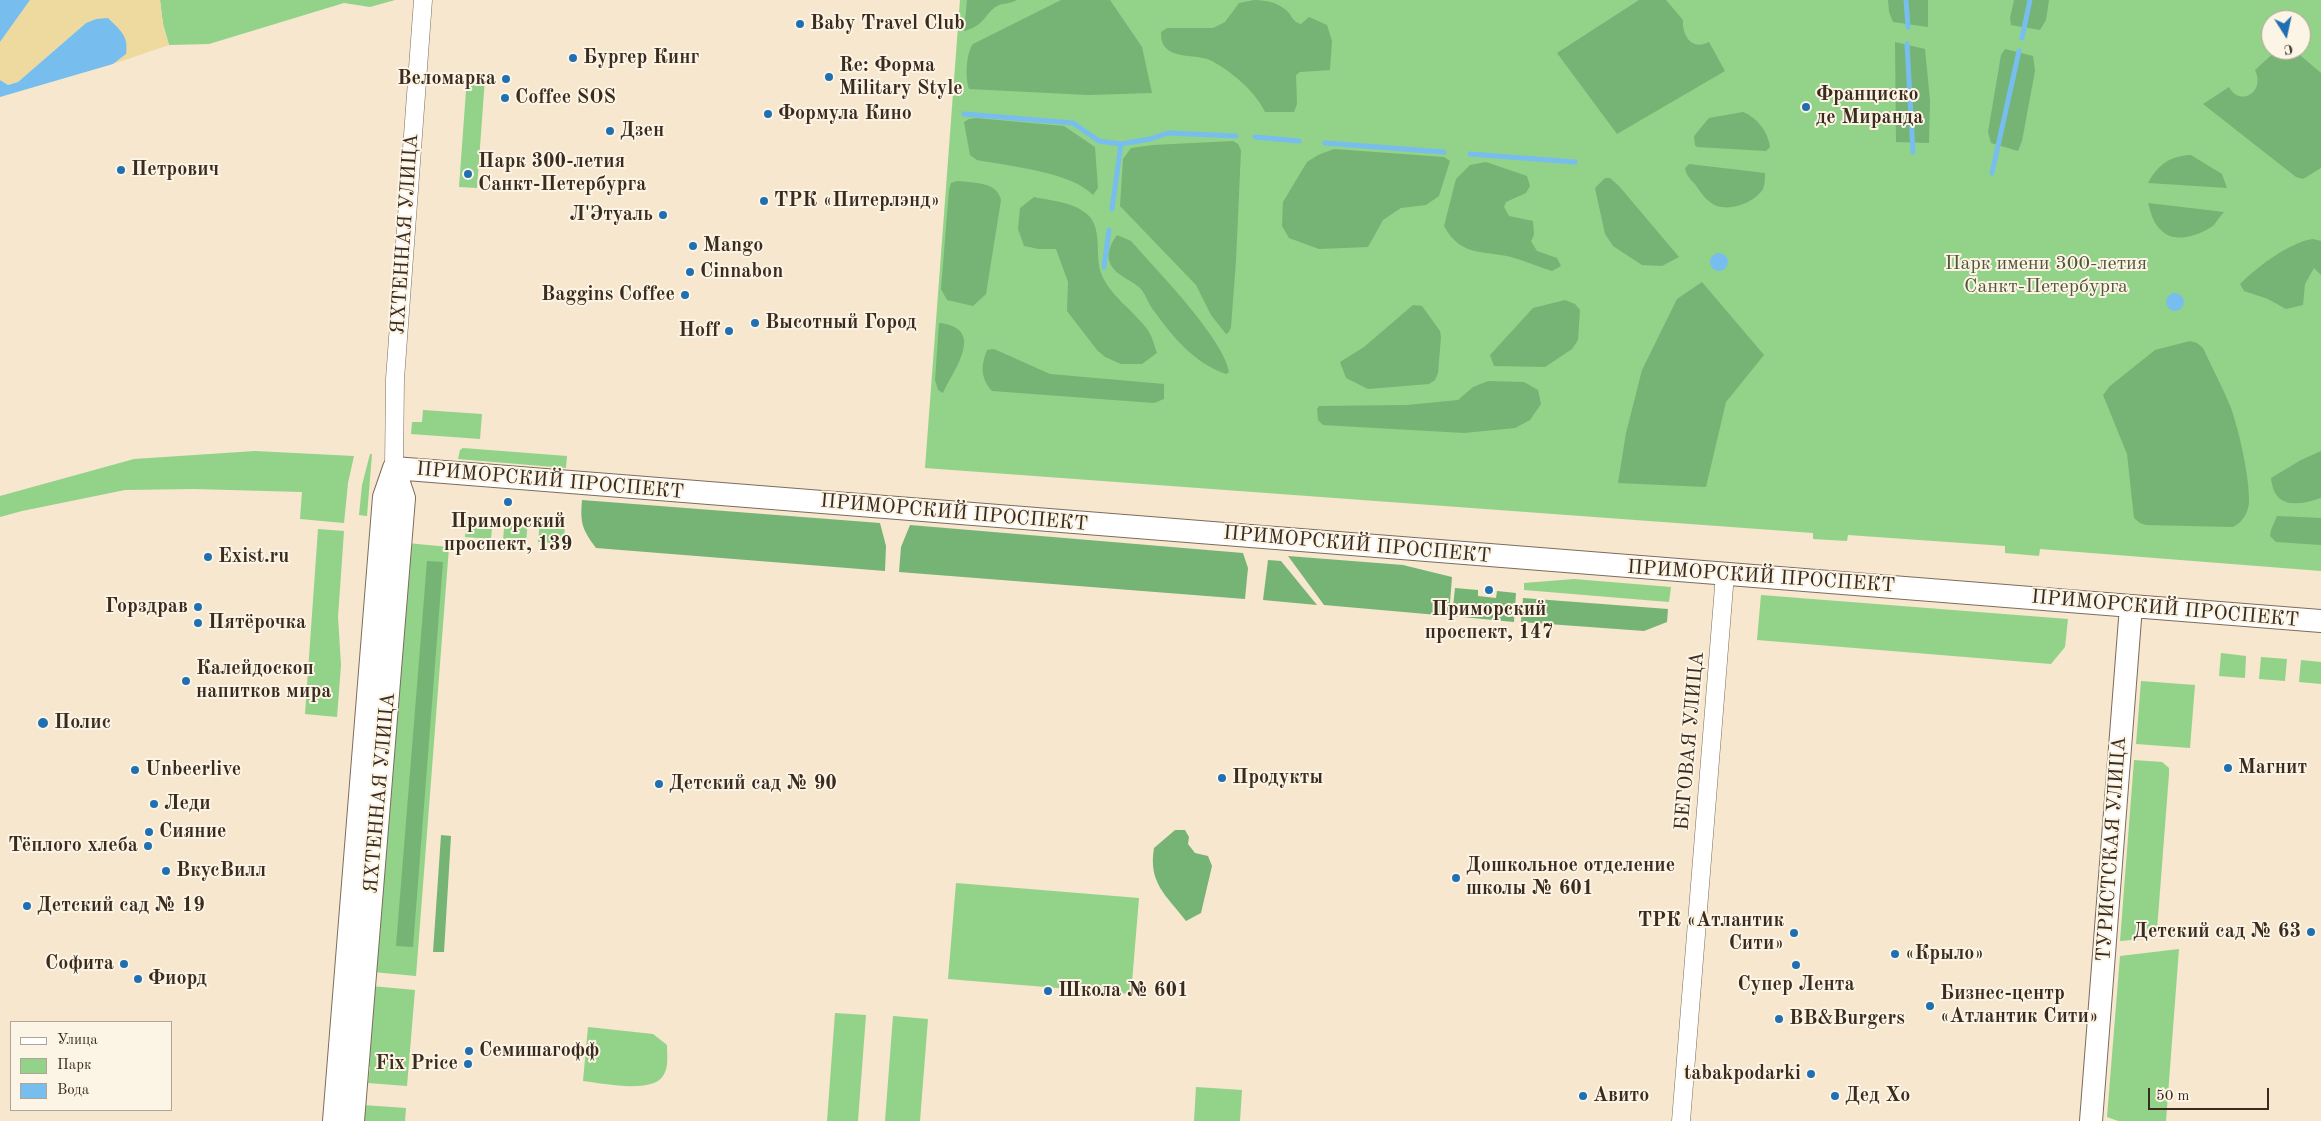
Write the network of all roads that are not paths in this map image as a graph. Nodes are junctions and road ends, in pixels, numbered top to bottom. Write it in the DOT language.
graph roads {
  1 [pos="423,0"];
  2 [pos="394,468"];
  3 [pos="1725,574"];
  4 [pos="2131,606"];
  5 [pos="2321,621"];
  6 [pos="334,1121"];
  7 [pos="353,1121"];
  8 [pos="1681,1121"];
  9 [pos="2091,1121"];
  1 -- 2 [label="street, ЯХТЕННАЯ УЛИЦА"];
  2 -- 3 [label="street, ПРИМОРСКИЙ ПРОСПЕКТ"];
  2 -- 6 [label="street, ЯХТЕННАЯ УЛИЦА"];
  2 -- 7 [label="street, ЯХТЕННАЯ УЛИЦА"];
  3 -- 4 [label="street, ПРИМОРСКИЙ ПРОСПЕКТ"];
  3 -- 8 [label="street, БЕГОВАЯ УЛИЦА"];
  4 -- 5 [label="street, ПРИМОРСКИЙ ПРОСПЕКТ"];
  4 -- 9 [label="street, ТУРИСТСКАЯ УЛИЦА"];
}
